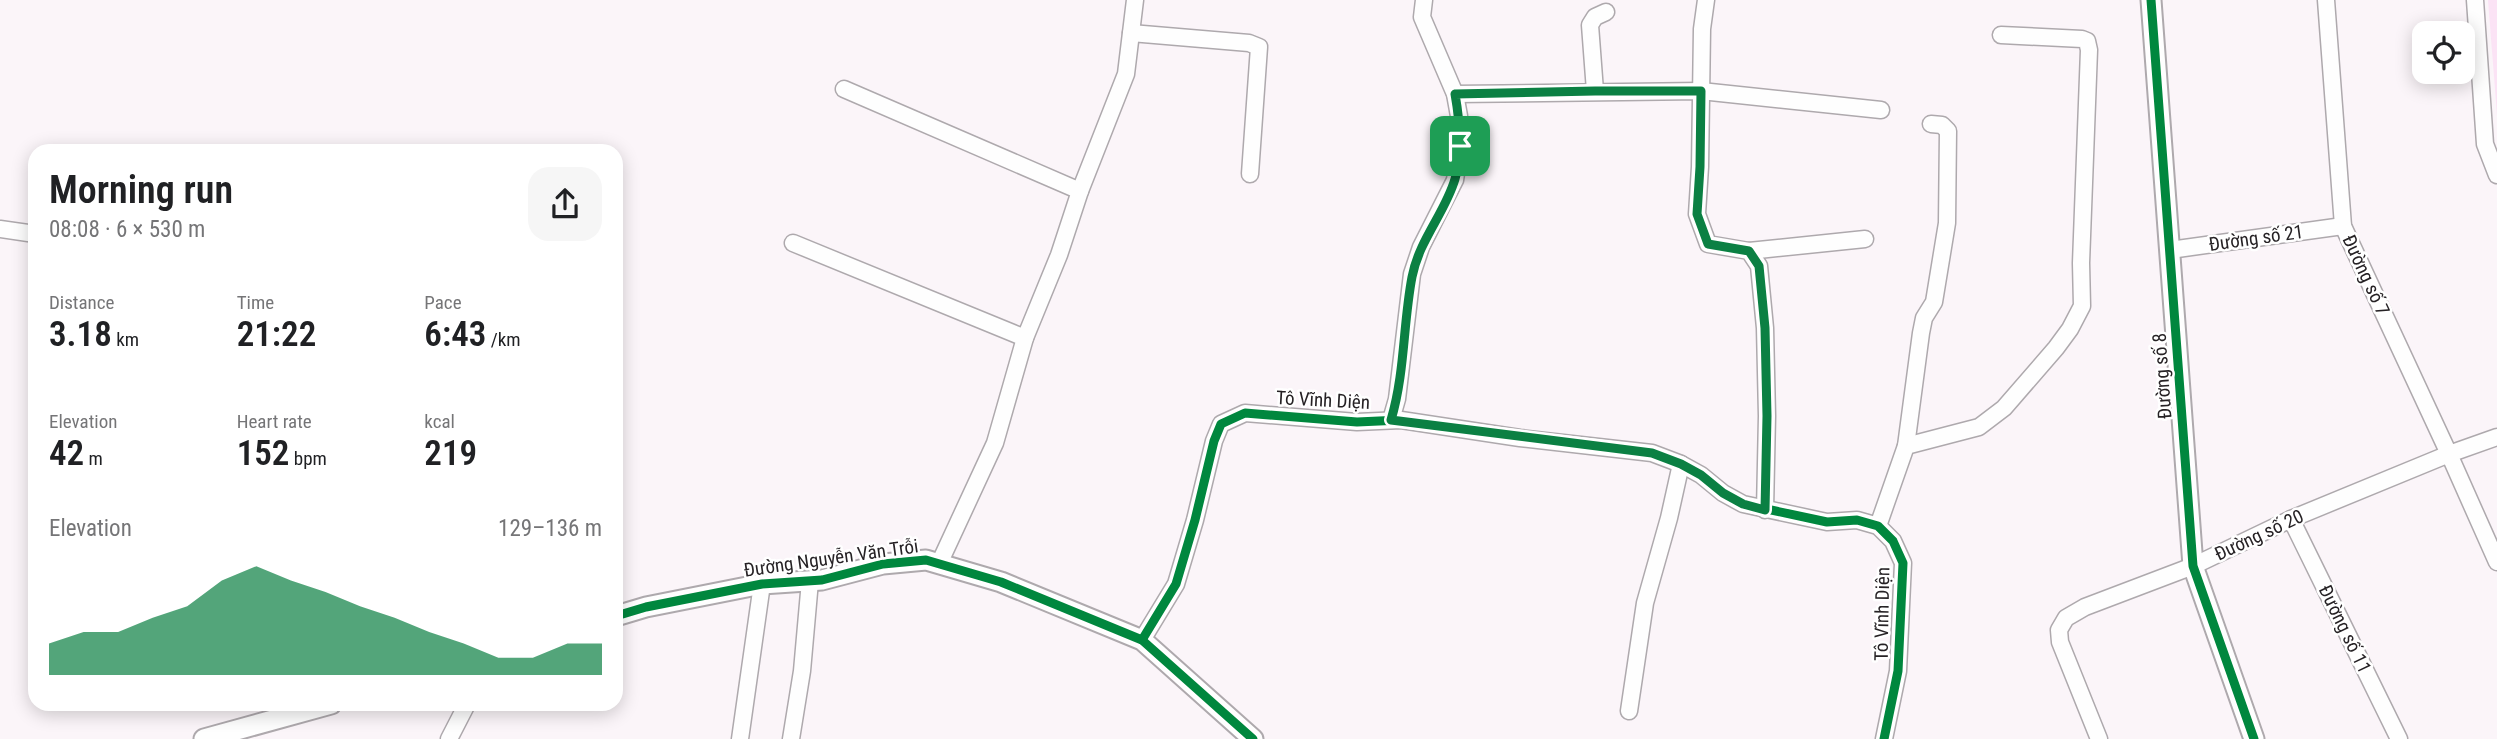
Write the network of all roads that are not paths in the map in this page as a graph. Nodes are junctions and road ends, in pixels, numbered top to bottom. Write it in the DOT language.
graph roads {
  1 [pos="1135,0"];
  2 [pos="1424,0"];
  3 [pos="1706,0"];
  4 [pos="2151,0"];
  5 [pos="2326,0"];
  6 [pos="2475,0"];
  7 [pos="1606,12"];
  8 [pos="1131,33"];
  9 [pos="2001,35"];
  10 [pos="844,89"];
  11 [pos="1595,91"];
  12 [pos="1701,91"];
  13 [pos="1455,94"];
  14 [pos="1881,110"];
  15 [pos="1931,124"];
  16 [pos="1250,174"];
  17 [pos="2497,175"];
  18 [pos="1080,191"];
  19 [pos="2343,226"];
  20 [pos="0,229"];
  21 [pos="28,233"];
  22 [pos="1865,239"];
  23 [pos="793,243"];
  24 [pos="2170,250"];
  25 [pos="1749,251"];
  26 [pos="1025,338"];
  27 [pos="1391,420"];
  28 [pos="2497,437"];
  29 [pos="1906,446"];
  30 [pos="2449,454"];
  31 [pos="1681,464"];
  32 [pos="1765,510"];
  33 [pos="2291,519"];
  34 [pos="1878,526"];
  35 [pos="2497,562"];
  36 [pos="939,564"];
  37 [pos="2193,566"];
  38 [pos="810,580"];
  39 [pos="762,584"];
  40 [pos="623,614"];
  41 [pos="1142,640"];
  42 [pos="287,711"];
  43 [pos="463,711"];
  44 [pos="1629,711"];
  45 [pos="204,739"];
  46 [pos="449,739"];
  47 [pos="740,739"];
  48 [pos="791,739"];
  49 [pos="1253,739"];
  50 [pos="1884,739"];
  51 [pos="2099,739"];
  52 [pos="2254,739"];
  53 [pos="2399,739"];
  1 -- 8 [label="street"];
  2 -- 13 [label="street"];
  3 -- 12 [label="street"];
  4 -- 24 [label="street, Đường số 8"];
  5 -- 19 [label="street, Đường số 7"];
  6 -- 17 [label="street"];
  7 -- 11 [label="street"];
  8 -- 16 [label="street"];
  8 -- 18 [label="street"];
  9 -- 29 [label="street"];
  10 -- 18 [label="street"];
  11 -- 12 [label="street"];
  11 -- 13 [label="street"];
  12 -- 14 [label="street"];
  12 -- 25 [label="street"];
  13 -- 27 [label="street"];
  15 -- 29 [label="street"];
  18 -- 26 [label="street"];
  19 -- 24 [label="street, Đường số 21"];
  19 -- 30 [label="street, Đường số 7"];
  20 -- 21 [label="street"];
  22 -- 25 [label="street"];
  23 -- 26 [label="street"];
  24 -- 37 [label="street, Đường số 8"];
  25 -- 32 [label="street"];
  26 -- 36 [label="street"];
  27 -- 31 [label="street, Tô Vĩnh Diện"];
  27 -- 41 [label="street, Tô Vĩnh Diện"];
  28 -- 30 [label="street, Đường số 20"];
  29 -- 34 [label="street"];
  30 -- 33 [label="street, Đường số 20"];
  30 -- 35 [label="street, Đường số 7"];
  31 -- 32 [label="street, Tô Vĩnh Diện"];
  31 -- 44 [label="street"];
  32 -- 34 [label="street, Tô Vĩnh Diện"];
  33 -- 37 [label="street, Đường số 20"];
  33 -- 53 [label="street, Đường số 11"];
  34 -- 50 [label="street, Tô Vĩnh Diện"];
  36 -- 38 [label="street, Đường Nguyễn Văn Trỗi"];
  36 -- 41 [label="street, Đường Nguyễn Văn Trỗi"];
  37 -- 51 [label="street, Đường số 20"];
  37 -- 52 [label="street, Đường số 8"];
  38 -- 39 [label="street, Đường Nguyễn Văn Trỗi"];
  38 -- 48 [label="street"];
  39 -- 40 [label="street, Đường Nguyễn Văn Trỗi"];
  39 -- 47 [label="street"];
  41 -- 49 [label="street, Đường Nguyễn Văn Trỗi"];
  42 -- 45 [label="street"];
  43 -- 46 [label="street"];
}
